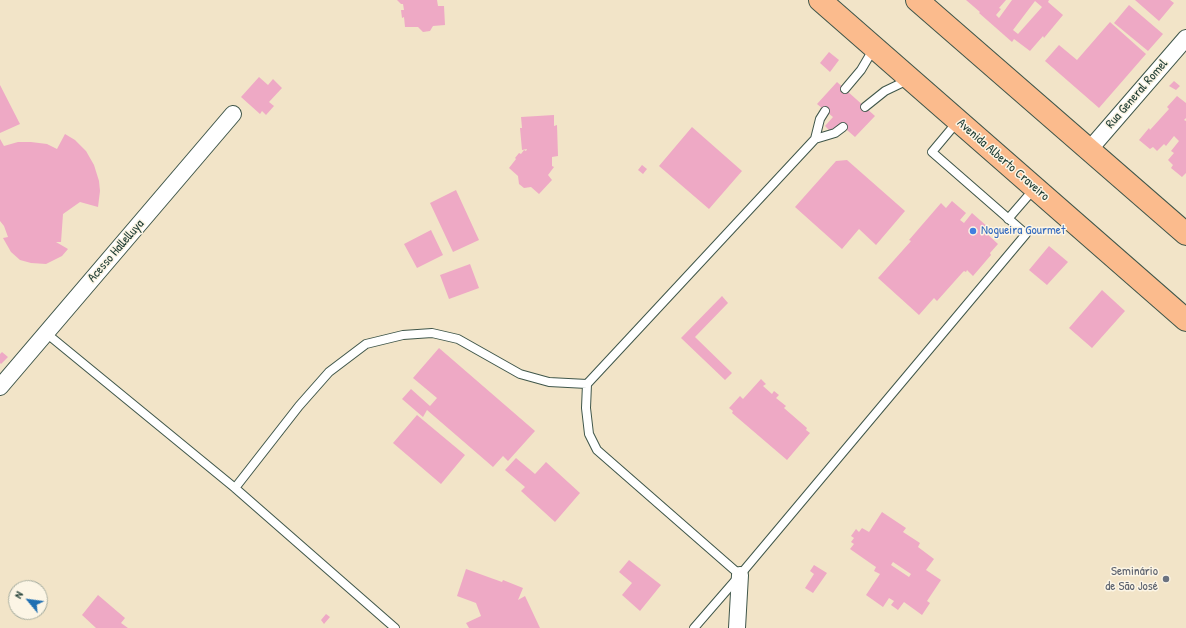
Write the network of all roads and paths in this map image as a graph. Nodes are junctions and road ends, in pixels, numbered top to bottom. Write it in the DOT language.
graph roads {
  1 [pos="820,0"];
  2 [pos="922,2"];
  3 [pos="1186,38"];
  4 [pos="874,48"];
  5 [pos="910,79"];
  6 [pos="845,89"];
  7 [pos="865,107"];
  8 [pos="825,111"];
  9 [pos="233,114"];
  10 [pos="958,121"];
  11 [pos="843,127"];
  12 [pos="815,139"];
  13 [pos="1088,150"];
  14 [pos="1035,188"];
  15 [pos="1008,219"];
  16 [pos="1186,234"];
  17 [pos="1186,320"];
  18 [pos="46,333"];
  19 [pos="587,384"];
  20 [pos="0,387"];
  21 [pos="235,488"];
  22 [pos="740,575"];
  23 [pos="395,628"];
  24 [pos="694,628"];
  25 [pos="737,628"];
  1 -- 4 [label="main road, Avenida Alberto Craveiro"];
  2 -- 13 [label="main road"];
  3 -- 13 [label="street, Rua General Romel"];
  4 -- 5 [label="main road, Avenida Alberto Craveiro"];
  4 -- 6 [label="lane"];
  5 -- 7 [label="lane"];
  5 -- 10 [label="main road, Avenida Alberto Craveiro"];
  8 -- 12 [label="lane"];
  9 -- 18 [label="street, Acesso Hallelluya"];
  10 -- 14 [label="main road, Avenida Alberto Craveiro"];
  10 -- 15 [label="lane"];
  11 -- 12 [label="lane"];
  12 -- 19 [label="lane"];
  13 -- 16 [label="main road"];
  14 -- 15 [label="lane"];
  14 -- 17 [label="main road, Avenida Alberto Craveiro"];
  15 -- 22 [label="lane"];
  18 -- 20 [label="street, Acesso Hallelluya"];
  18 -- 21 [label="lane"];
  19 -- 21 [label="lane"];
  19 -- 22 [label="lane"];
  21 -- 23 [label="lane"];
  22 -- 24 [label="lane"];
  22 -- 25 [label="street"];
}
